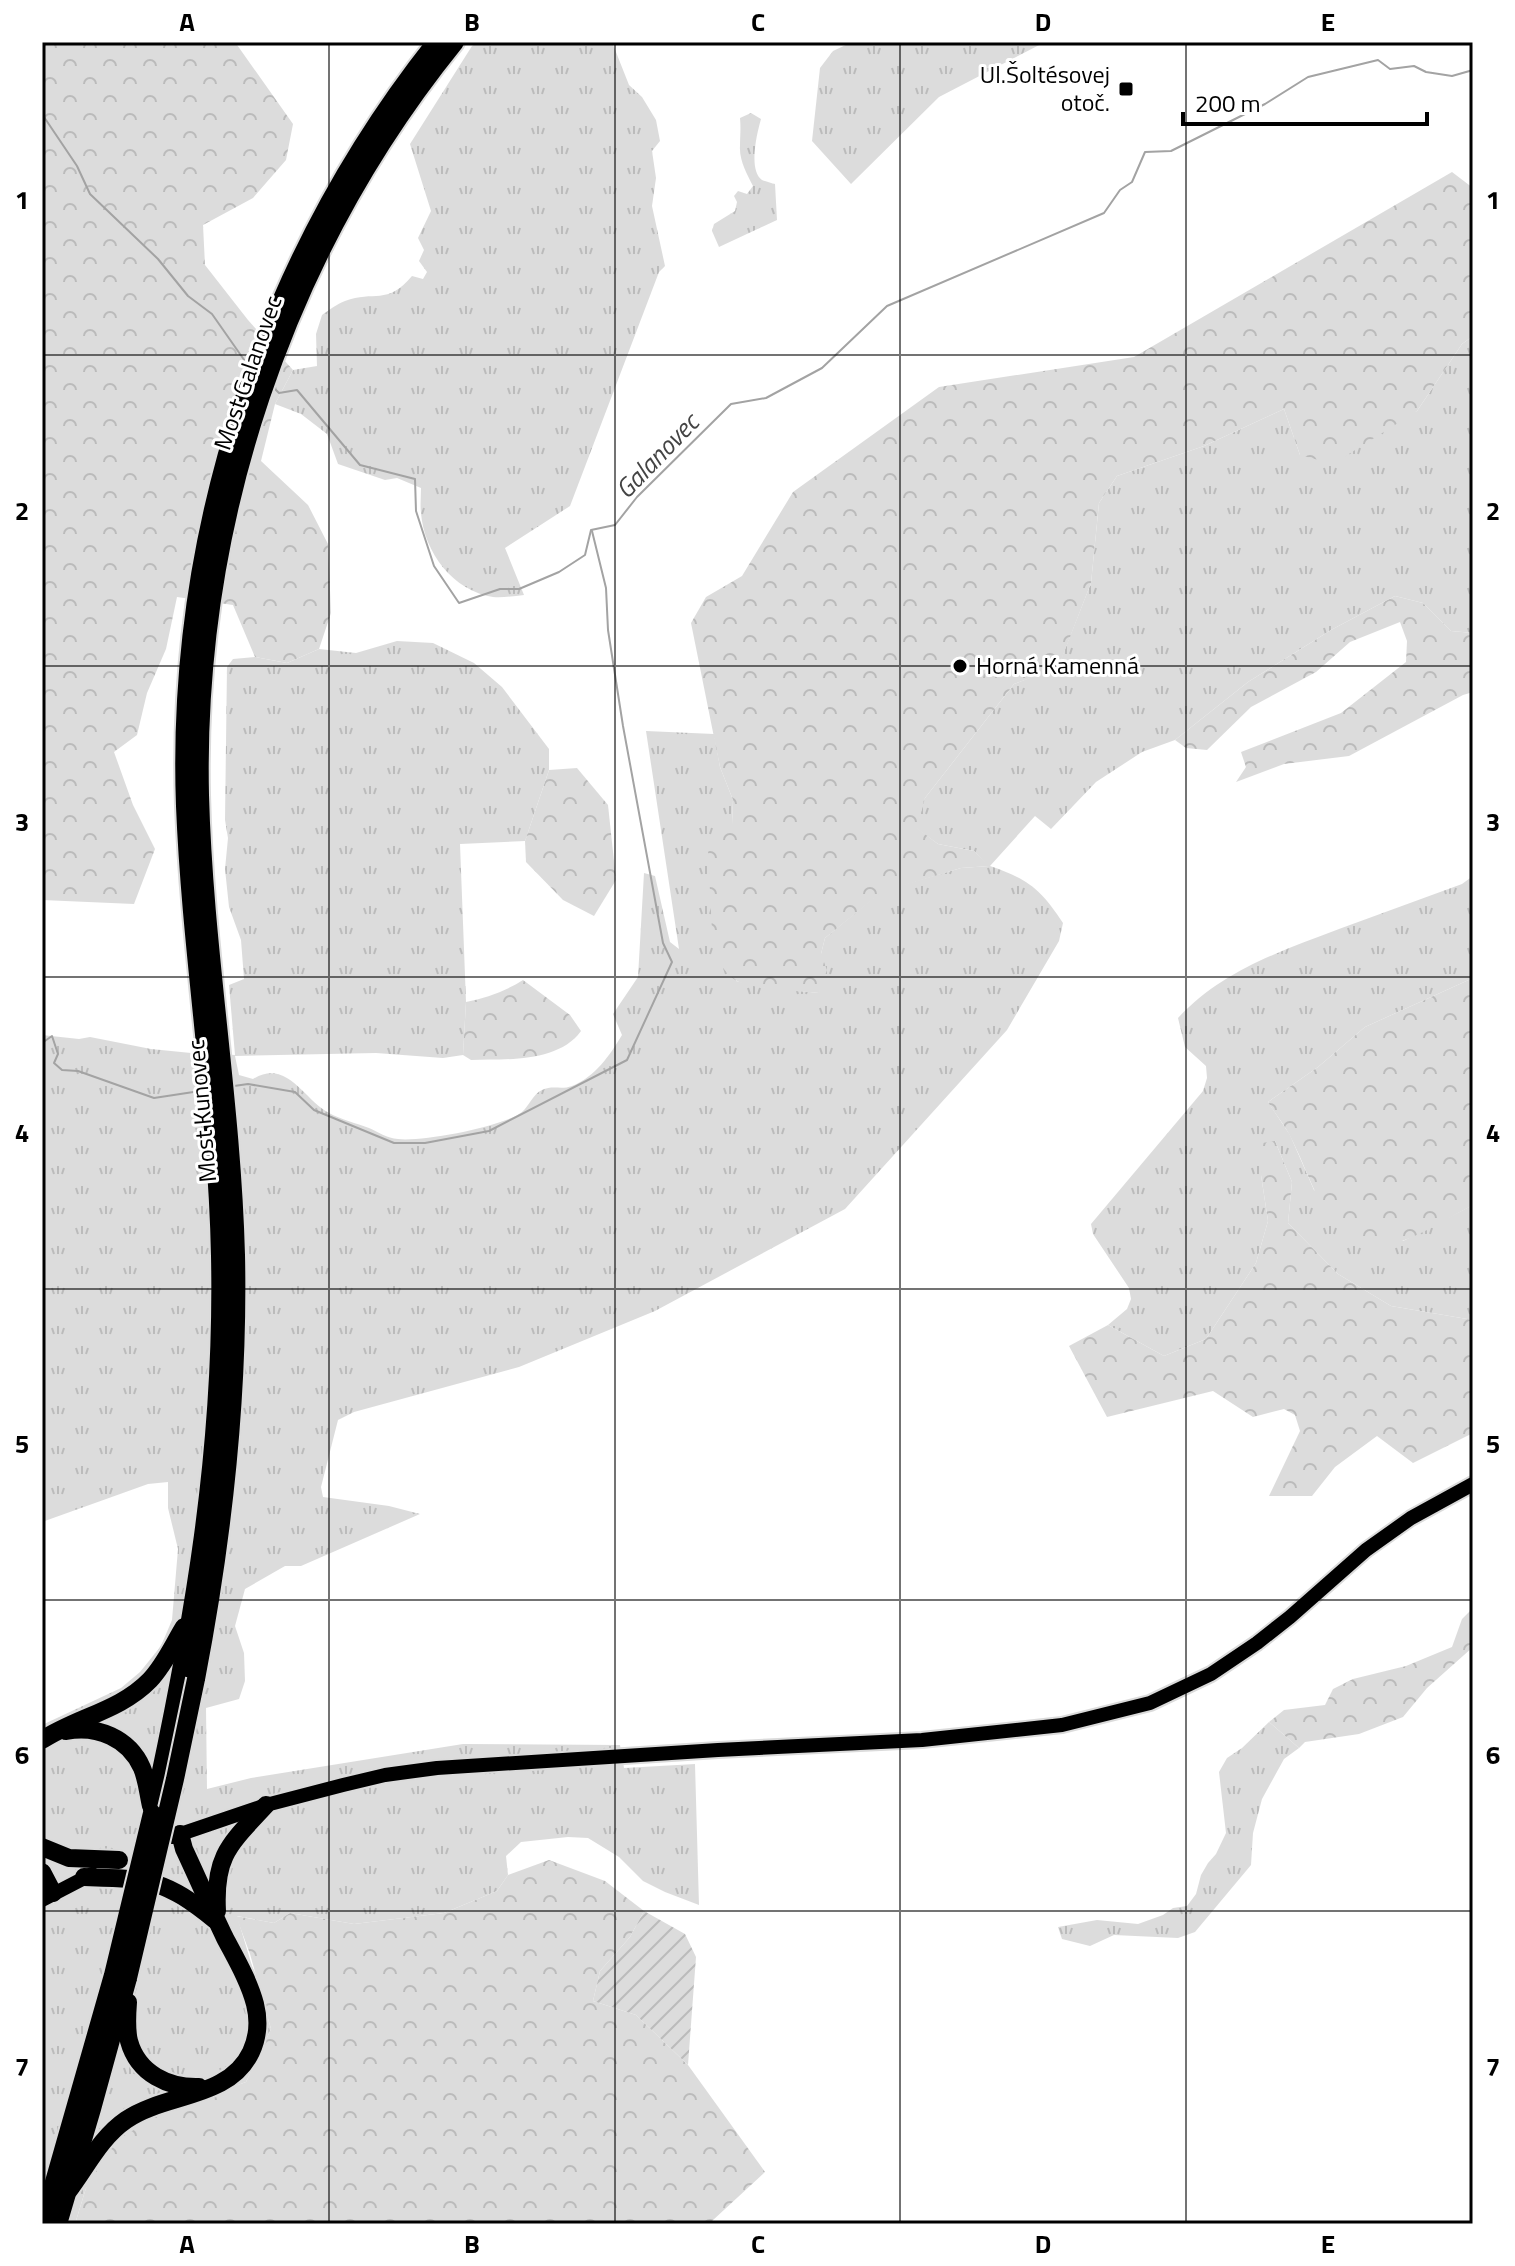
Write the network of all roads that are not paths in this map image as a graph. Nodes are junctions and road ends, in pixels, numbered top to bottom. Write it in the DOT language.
graph roads {
  1 [pos="436,42"];
  2 [pos="455,42"];
  3 [pos="347,186"];
  4 [pos="205,963"];
  5 [pos="228,1258"];
  6 [pos="1473,1484"];
  7 [pos="192,1615"];
  8 [pos="188,1677"];
  9 [pos="50,1736"];
  10 [pos="266,1805"];
  11 [pos="152,1813"];
  12 [pos="180,1834"];
  13 [pos="42,1847"];
  14 [pos="119,1860"];
  15 [pos="42,1872"];
  16 [pos="84,1877"];
  17 [pos="48,1897"];
  18 [pos="217,1921"];
  19 [pos="120,1976"];
  20 [pos="210,2087"];
  21 [pos="69,2190"];
  22 [pos="42,2224"];
  23 [pos="58,2224"];
  1 -- 3 [label="highway"];
  2 -- 3 [label="highway"];
  3 -- 4 [label="highway, Most Galanovec"];
  4 -- 5 [label="highway, Most Kunovec"];
  5 -- 7 [label="highway"];
  5 -- 8 [label="highway"];
  6 -- 10 [label="main road"];
  7 -- 8 [label="highway"];
  7 -- 9 [label="highway"];
  8 -- 11 [label="highway"];
  8 -- 19 [label="highway, bridge"];
  9 -- 11 [label="highway"];
  10 -- 12 [label="main road"];
  10 -- 18 [label="highway"];
  11 -- 19 [label="highway, bridge"];
  12 -- 14 [label="main road"];
  12 -- 18 [label="highway"];
  13 -- 14 [label="highway"];
  14 -- 16 [label="main road"];
  15 -- 17 [label="highway"];
  16 -- 17 [label="main road"];
  16 -- 18 [label="highway"];
  18 -- 20 [label="highway"];
  19 -- 20 [label="highway"];
  19 -- 21 [label="highway"];
  19 -- 22 [label="highway"];
  20 -- 21 [label="highway"];
  21 -- 23 [label="highway"];
}
